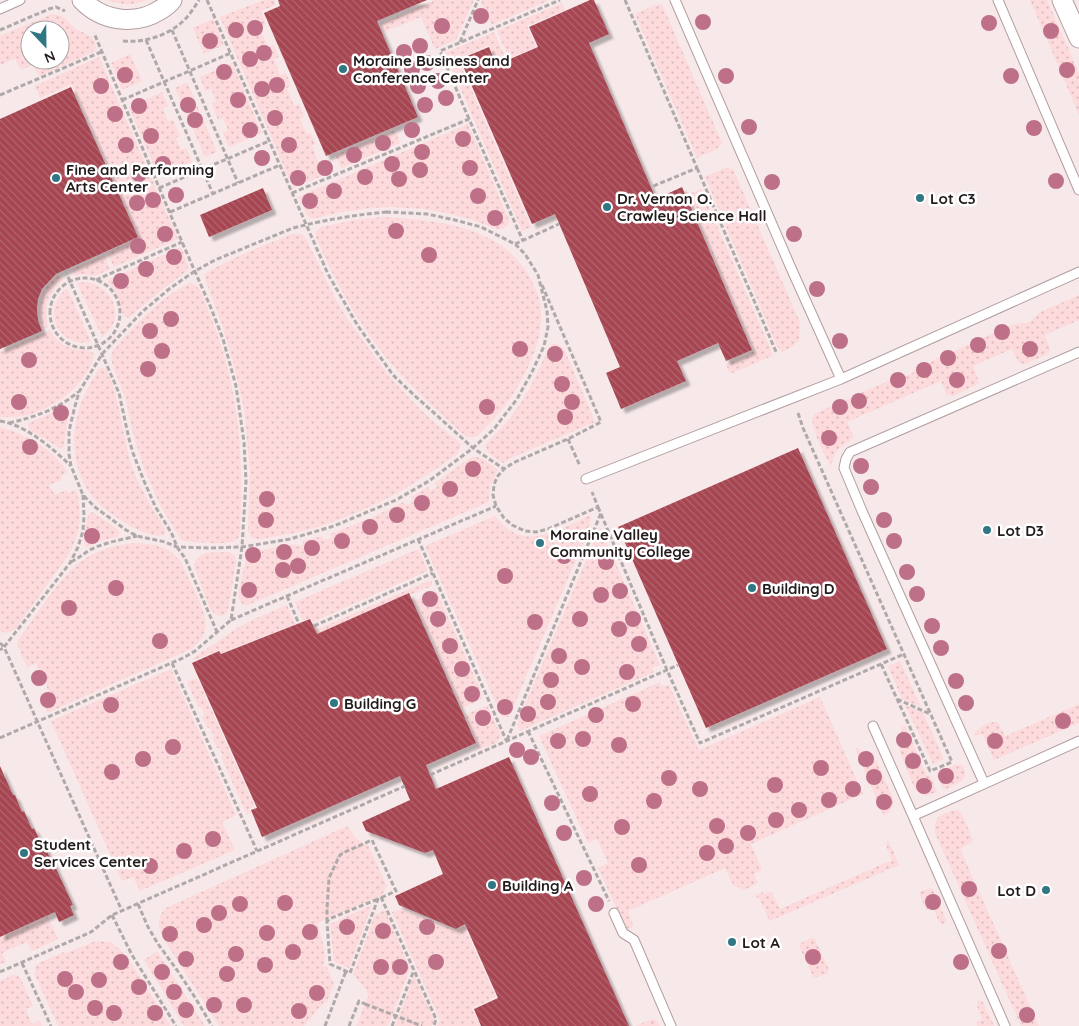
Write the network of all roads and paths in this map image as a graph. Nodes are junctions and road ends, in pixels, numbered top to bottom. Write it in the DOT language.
graph roads {
  1 [pos="20,0"];
  2 [pos="82,0"];
  3 [pos="172,0"];
  4 [pos="207,0"];
  5 [pos="478,0"];
  6 [pos="560,0"];
  7 [pos="625,0"];
  8 [pos="675,0"];
  9 [pos="998,0"];
  10 [pos="1062,0"];
  11 [pos="0,9"];
  12 [pos="172,30"];
  13 [pos="94,32"];
  14 [pos="1079,38"];
  15 [pos="146,40"];
  16 [pos="459,42"];
  17 [pos="101,52"];
  18 [pos="231,53"];
  19 [pos="190,71"];
  20 [pos="164,82"];
  21 [pos="0,96"];
  22 [pos="122,100"];
  23 [pos="469,119"];
  24 [pos="269,141"];
  25 [pos="227,159"];
  26 [pos="280,165"];
  27 [pos="697,168"];
  28 [pos="202,170"];
  29 [pos="238,183"];
  30 [pos="650,187"];
  31 [pos="159,188"];
  32 [pos="1079,190"];
  33 [pos="292,193"];
  34 [pos="213,194"];
  35 [pos="170,212"];
  36 [pos="559,224"];
  37 [pos="306,225"];
  38 [pos="523,241"];
  39 [pos="182,242"];
  40 [pos="515,244"];
  41 [pos="65,270"];
  42 [pos="196,271"];
  43 [pos="1079,272"];
  44 [pos="538,275"];
  45 [pos="96,280"];
  46 [pos="70,281"];
  47 [pos="98,345"];
  48 [pos="1079,352"];
  49 [pos="102,354"];
  50 [pos="777,354"];
  51 [pos="841,379"];
  52 [pos="79,392"];
  53 [pos="798,413"];
  54 [pos="0,421"];
  55 [pos="9,423"];
  56 [pos="568,439"];
  57 [pos="473,448"];
  58 [pos="71,466"];
  59 [pos="504,469"];
  60 [pos="586,480"];
  61 [pos="83,494"];
  62 [pos="496,506"];
  63 [pos="598,507"];
  64 [pos="600,513"];
  65 [pos="137,536"];
  66 [pos="418,539"];
  67 [pos="177,547"];
  68 [pos="242,547"];
  69 [pos="70,563"];
  70 [pos="433,573"];
  71 [pos="287,596"];
  72 [pos="231,620"];
  73 [pos="299,624"];
  74 [pos="314,626"];
  75 [pos="217,632"];
  76 [pos="0,643"];
  77 [pos="4,647"];
  78 [pos="0,650"];
  79 [pos="904,654"];
  80 [pos="172,663"];
  81 [pos="881,664"];
  82 [pos="678,665"];
  83 [pos="668,670"];
  84 [pos="897,699"];
  85 [pos="931,714"];
  86 [pos="38,721"];
  87 [pos="873,726"];
  88 [pos="528,731"];
  89 [pos="0,738"];
  90 [pos="506,741"];
  91 [pos="1079,741"];
  92 [pos="430,775"];
  93 [pos="984,783"];
  94 [pos="405,786"];
  95 [pos="913,816"];
  96 [pos="257,851"];
  97 [pos="379,898"];
  98 [pos="138,904"];
  99 [pos="122,910"];
  100 [pos="614,913"];
  101 [pos="112,915"];
  102 [pos="328,922"];
  103 [pos="22,962"];
  104 [pos="414,970"];
  105 [pos="346,971"];
  106 [pos="0,972"];
  107 [pos="51,1026"];
  108 [pos="176,1026"];
  109 [pos="212,1026"];
  110 [pos="325,1026"];
  111 [pos="350,1026"];
  112 [pos="392,1026"];
  113 [pos="422,1026"];
  114 [pos="434,1026"];
  115 [pos="671,1026"];
  116 [pos="1005,1026"];
  1 -- 11 [label="lane"];
  2 -- 3 [label="street"];
  4 -- 18 [label="path"];
  5 -- 16 [label="path"];
  6 -- 16 [label="path"];
  7 -- 27 [label="path"];
  8 -- 51 [label="lane"];
  9 -- 32 [label="lane"];
  10 -- 14 [label="street"];
  12 -- 19 [label="path"];
  13 -- 17 [label="path"];
  15 -- 20 [label="path"];
  16 -- 23 [label="path"];
  17 -- 21 [label="path"];
  17 -- 22 [label="path"];
  18 -- 19 [label="path"];
  18 -- 24 [label="path"];
  19 -- 20 [label="path"];
  19 -- 25 [label="path"];
  20 -- 22 [label="path"];
  20 -- 28 [label="path"];
  22 -- 31 [label="path"];
  23 -- 33 [label="path"];
  23 -- 38 [label="path"];
  24 -- 25 [label="path"];
  24 -- 26 [label="path"];
  25 -- 28 [label="path"];
  25 -- 29 [label="path"];
  26 -- 29 [label="path"];
  26 -- 33 [label="path"];
  27 -- 30 [label="path"];
  27 -- 50 [label="path"];
  28 -- 31 [label="path"];
  28 -- 34 [label="path"];
  29 -- 34 [label="path"];
  31 -- 35 [label="path"];
  33 -- 37 [label="path"];
  34 -- 35 [label="path"];
  35 -- 39 [label="path"];
  36 -- 38 [label="path"];
  37 -- 40 [label="path"];
  37 -- 42 [label="path"];
  37 -- 57 [label="path"];
  38 -- 40 [label="path"];
  39 -- 42 [label="path"];
  39 -- 45 [label="path"];
  40 -- 44 [label="path"];
  41 -- 46 [label="path"];
  42 -- 49 [label="path"];
  42 -- 68 [label="path"];
  43 -- 51 [label="lane"];
  44 -- 56 [label="path"];
  44 -- 57 [label="path"];
  45 -- 46 [label="path"];
  45 -- 47 [label="path"];
  46 -- 47 [label="path"];
  46 -- 47 [label="path"];
  47 -- 49 [label="path"];
  48 -- 93 [label="lane"];
  49 -- 52 [label="path"];
  49 -- 67 [label="path"];
  51 -- 60 [label="lane"];
  52 -- 55 [label="path"];
  52 -- 58 [label="path"];
  53 -- 79 [label="path"];
  54 -- 55 [label="path"];
  55 -- 58 [label="path"];
  56 -- 59 [label="path"];
  56 -- 60 [label="path"];
  57 -- 59 [label="path"];
  57 -- 68 [label="path"];
  58 -- 61 [label="path"];
  59 -- 62 [label="path"];
  60 -- 63 [label="path"];
  61 -- 65 [label="path"];
  61 -- 69 [label="path"];
  62 -- 63 [label="path"];
  62 -- 66 [label="path"];
  63 -- 64 [label="path"];
  64 -- 83 [label="path"];
  64 -- 90 [label="path"];
  65 -- 67 [label="path"];
  65 -- 69 [label="path"];
  66 -- 70 [label="path"];
  66 -- 71 [label="path"];
  67 -- 68 [label="path"];
  67 -- 75 [label="path"];
  68 -- 72 [label="path"];
  69 -- 77 [label="path"];
  70 -- 74 [label="path"];
  70 -- 90 [label="path"];
  71 -- 72 [label="path"];
  71 -- 73 [label="path"];
  72 -- 75 [label="path"];
  75 -- 80 [label="path"];
  76 -- 77 [label="path"];
  77 -- 78 [label="path"];
  77 -- 86 [label="path"];
  79 -- 81 [label="path"];
  79 -- 85 [label="path"];
  80 -- 86 [label="path"];
  80 -- 96 [label="path"];
  81 -- 83 [label="path"];
  81 -- 84 [label="path"];
  82 -- 83 [label="path"];
  83 -- 88 [label="path"];
  84 -- 85 [label="path"];
  84 -- 85 [label="path"];
  86 -- 89 [label="path"];
  86 -- 99 [label="path"];
  87 -- 95 [label="lane"];
  88 -- 90 [label="path"];
  88 -- 100 [label="path"];
  90 -- 92 [label="path"];
  91 -- 93 [label="lane"];
  93 -- 95 [label="lane"];
  94 -- 96 [label="path"];
  95 -- 116 [label="lane"];
  96 -- 98 [label="path"];
  97 -- 102 [label="path"];
  97 -- 102 [label="path"];
  97 -- 104 [label="path"];
  97 -- 105 [label="path"];
  98 -- 99 [label="path"];
  98 -- 109 [label="path"];
  99 -- 101 [label="path"];
  100 -- 115 [label="lane"];
  101 -- 103 [label="path"];
  101 -- 108 [label="path"];
  102 -- 105 [label="path"];
  103 -- 106 [label="path"];
  103 -- 107 [label="path"];
  104 -- 112 [label="path"];
  104 -- 114 [label="path"];
  105 -- 110 [label="path"];
  111 -- 113 [label="path, bridge"];
}
